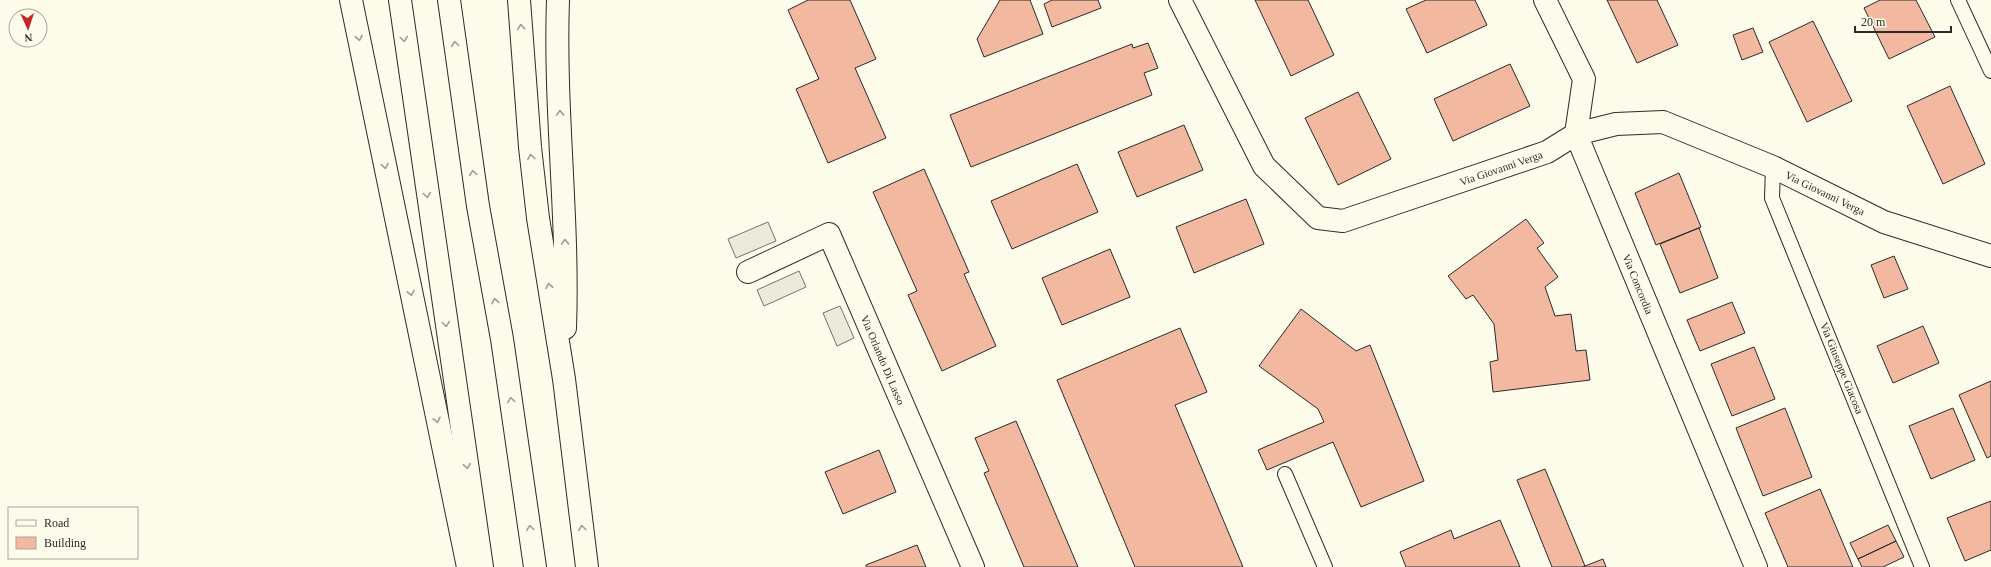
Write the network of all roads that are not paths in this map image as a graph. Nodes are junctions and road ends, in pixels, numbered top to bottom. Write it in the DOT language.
graph roads {
  1 [pos="351,0"];
  2 [pos="400,0"];
  3 [pos="449,0"];
  4 [pos="519,0"];
  5 [pos="558,0"];
  6 [pos="1180,0"];
  7 [pos="1545,0"];
  8 [pos="1958,0"];
  9 [pos="1991,71"];
  10 [pos="1576,134"];
  11 [pos="1773,167"];
  12 [pos="1991,256"];
  13 [pos="748,272"];
  14 [pos="564,379"];
  15 [pos="1285,474"];
  16 [pos="468,567"];
  17 [pos="482,567"];
  18 [pos="535,567"];
  19 [pos="587,567"];
  20 [pos="973,567"];
  21 [pos="1325,567"];
  22 [pos="1756,567"];
  23 [pos="1922,567"];
  1 -- 16 [label="main road, one-way"];
  2 -- 17 [label="main road, one-way"];
  18 -- 3 [label="main road, one-way"];
  14 -- 4 [label="main road, one-way"];
  14 -- 5 [label="main road, one-way"];
  6 -- 10 [label="main road, Via Giovanni Verga"];
  7 -- 10 [label="main road"];
  8 -- 9 [label="lane"];
  10 -- 11 [label="main road, Via Giovanni Verga"];
  10 -- 22 [label="main road, Via Concordia"];
  11 -- 12 [label="main road, Via Giovanni Verga"];
  11 -- 23 [label="lane, Via Giuseppe Giacosa"];
  13 -- 20 [label="main road, Via Orlando Di Lasso"];
  19 -- 14 [label="main road, one-way"];
  15 -- 21 [label="lane"];
}
